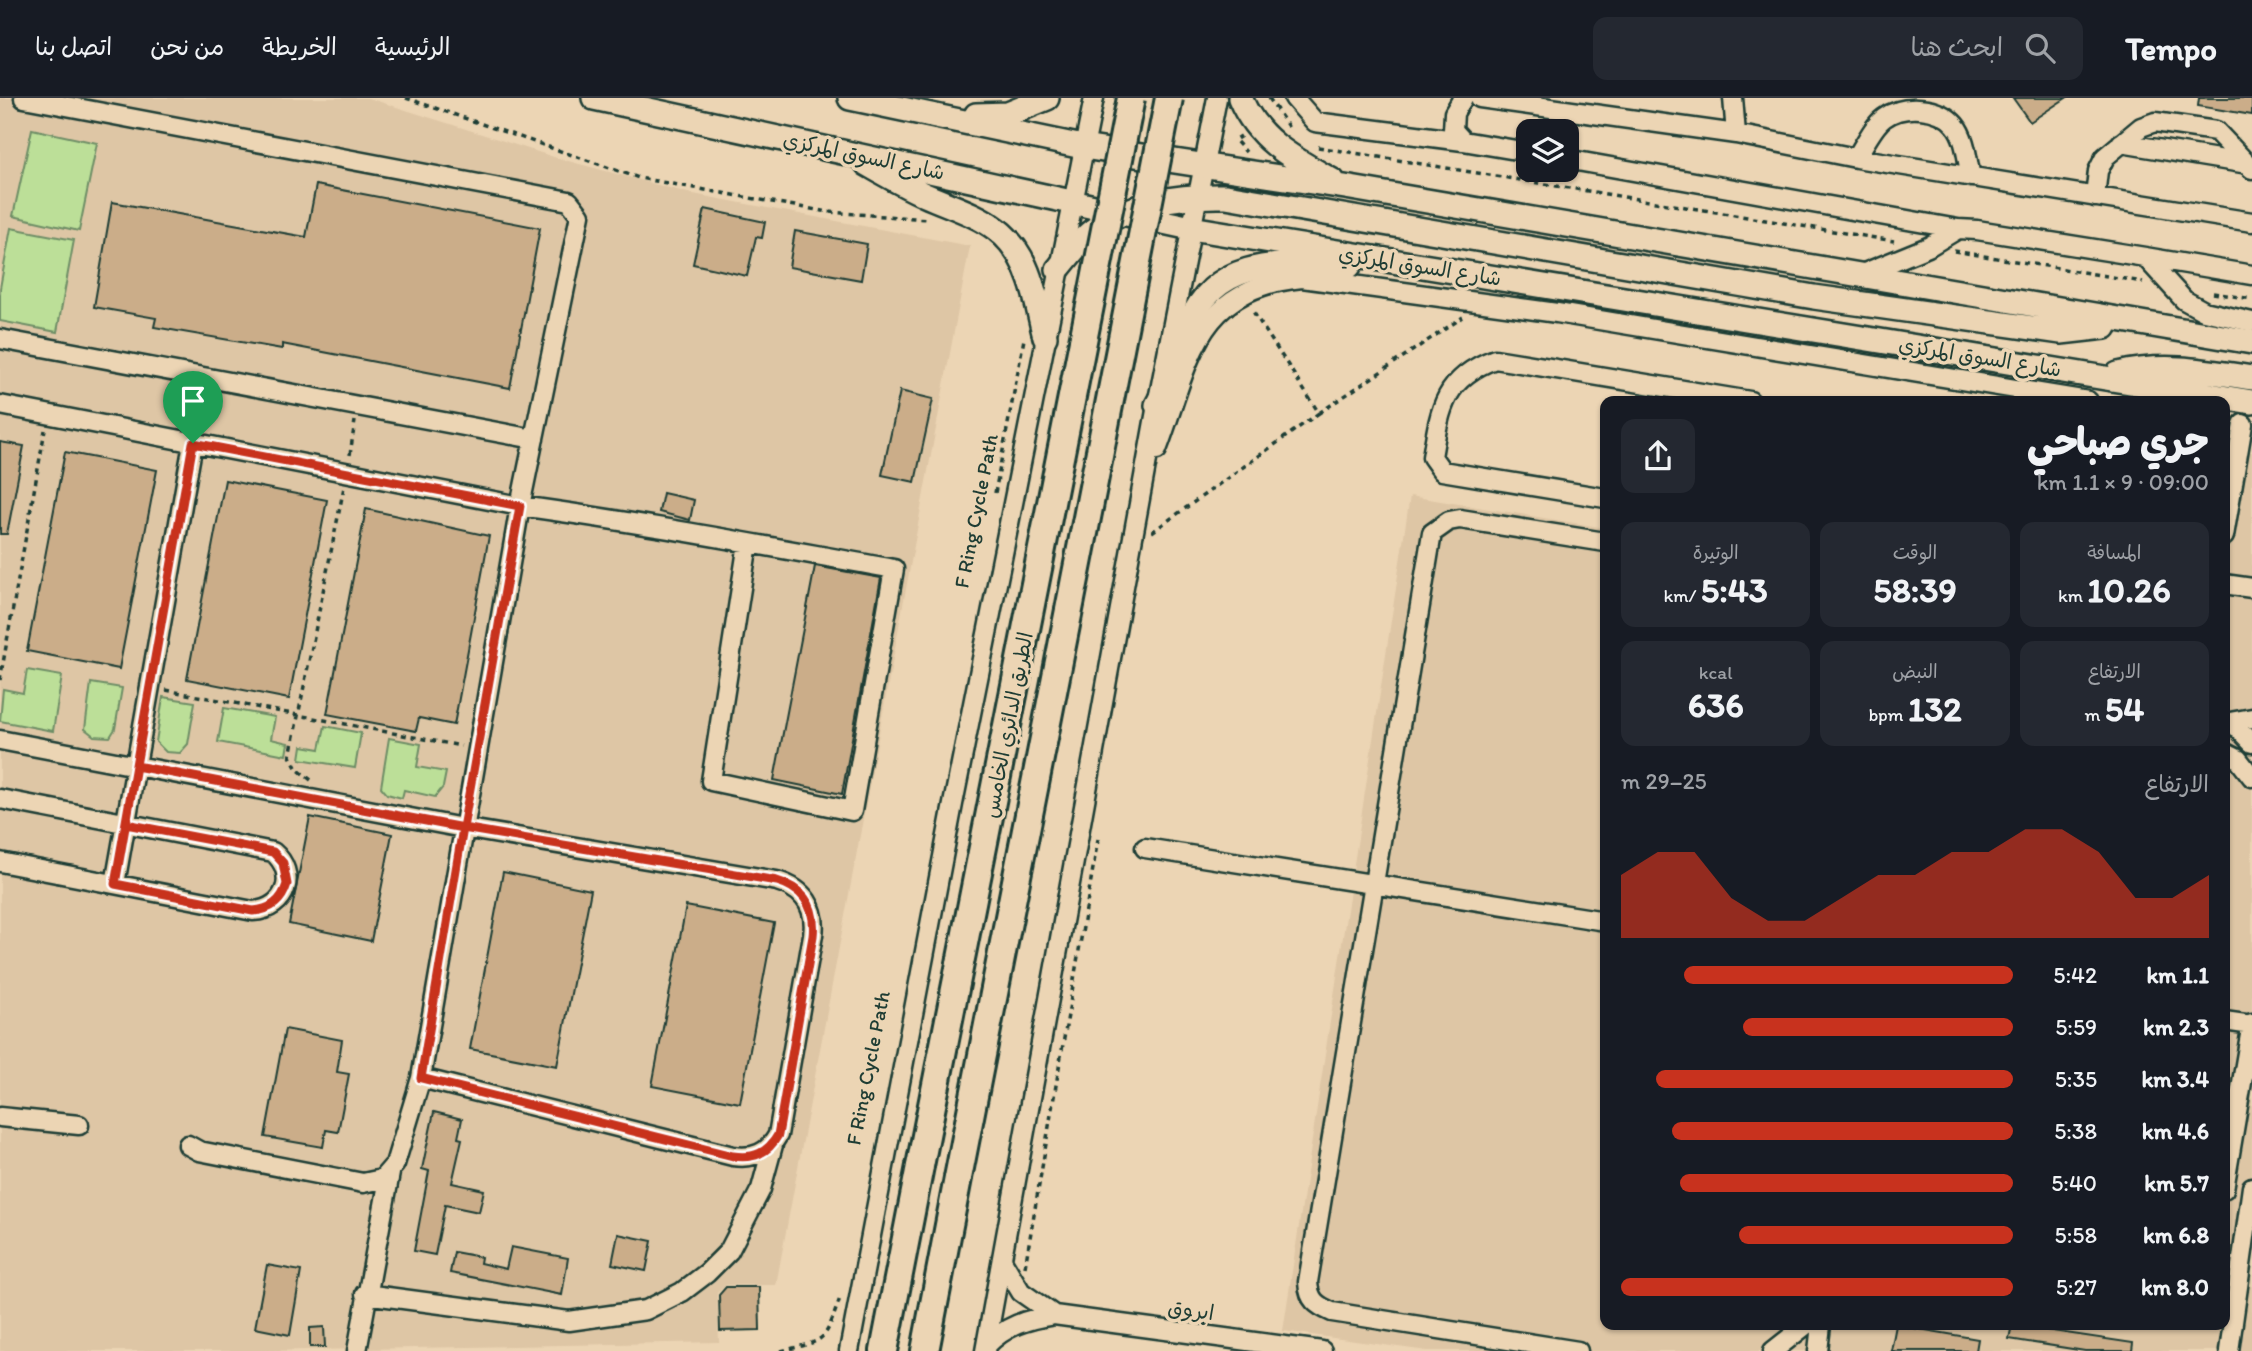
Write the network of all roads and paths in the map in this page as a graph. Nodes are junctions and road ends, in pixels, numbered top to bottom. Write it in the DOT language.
graph roads {
  1 [pos="24,98"];
  2 [pos="406,98"];
  3 [pos="594,98"];
  4 [pos="850,98"];
  5 [pos="1047,98"];
  6 [pos="1094,98"];
  7 [pos="1131,98"];
  8 [pos="1169,98"];
  9 [pos="1217,98"];
  10 [pos="1240,98"];
  11 [pos="1269,98"];
  12 [pos="1294,98"];
  13 [pos="1463,98"];
  14 [pos="1480,98"];
  15 [pos="1733,98"];
  16 [pos="1556,104"];
  17 [pos="940,117"];
  18 [pos="1255,126"];
  19 [pos="1736,134"];
  20 [pos="1295,136"];
  21 [pos="1464,141"];
  22 [pos="2121,143"];
  23 [pos="1083,146"];
  24 [pos="1317,147"];
  25 [pos="1516,150"];
  26 [pos="846,152"];
  27 [pos="1856,158"];
  28 [pos="1579,161"];
  29 [pos="1203,167"];
  30 [pos="2250,167"];
  31 [pos="1245,173"];
  32 [pos="1971,177"];
  33 [pos="1345,187"];
  34 [pos="1198,195"];
  35 [pos="2095,197"];
  36 [pos="1071,201"];
  37 [pos="1123,212"];
  38 [pos="932,219"];
  39 [pos="2252,222"];
  40 [pos="1191,228"];
  41 [pos="1958,229"];
  42 [pos="1928,247"];
  43 [pos="2145,257"];
  44 [pos="1416,266"];
  45 [pos="1058,269"];
  46 [pos="2252,275"];
  47 [pos="1855,276"];
  48 [pos="2173,287"];
  49 [pos="1241,292"];
  50 [pos="2213,293"];
  51 [pos="2252,299"];
  52 [pos="1469,313"];
  53 [pos="2252,322"];
  54 [pos="2126,323"];
  55 [pos="1035,337"];
  56 [pos="0,339"];
  57 [pos="2252,342"];
  58 [pos="2104,377"];
  59 [pos="2252,378"];
  60 [pos="1720,396"];
  61 [pos="2058,396"];
  62 [pos="2216,396"];
  63 [pos="2230,398"];
  64 [pos="2252,402"];
  65 [pos="0,405"];
  66 [pos="358,405"];
  67 [pos="1157,405"];
  68 [pos="1319,413"];
  69 [pos="48,414"];
  70 [pos="2230,423"];
  71 [pos="2248,425"];
  72 [pos="534,439"];
  73 [pos="193,443"];
  74 [pos="347,473"];
  75 [pos="1143,486"];
  76 [pos="1600,497"];
  77 [pos="993,504"];
  78 [pos="520,506"];
  79 [pos="2230,508"];
  80 [pos="1150,534"];
  81 [pos="1600,541"];
  82 [pos="748,543"];
  83 [pos="2230,585"];
  84 [pos="2252,588"];
  85 [pos="0,680"];
  86 [pos="150,687"];
  87 [pos="298,715"];
  88 [pos="2252,718"];
  89 [pos="2230,723"];
  90 [pos="2230,724"];
  91 [pos="0,740"];
  92 [pos="2252,743"];
  93 [pos="477,749"];
  94 [pos="2230,755"];
  95 [pos="136,766"];
  96 [pos="2252,777"];
  97 [pos="0,799"];
  98 [pos="314,800"];
  99 [pos="126,824"];
  100 [pos="463,828"];
  101 [pos="1098,837"];
  102 [pos="1145,848"];
  103 [pos="0,862"];
  104 [pos="115,884"];
  105 [pos="1374,884"];
  106 [pos="1600,920"];
  107 [pos="2230,1022"];
  108 [pos="2252,1024"];
  109 [pos="421,1078"];
  110 [pos="0,1117"];
  111 [pos="79,1125"];
  112 [pos="773,1145"];
  113 [pos="188,1146"];
  114 [pos="2230,1154"];
  115 [pos="390,1173"];
  116 [pos="2252,1187"];
  117 [pos="1003,1262"];
  118 [pos="2252,1263"];
  119 [pos="842,1292"];
  120 [pos="1021,1292"];
  121 [pos="365,1294"];
  122 [pos="1054,1315"];
  123 [pos="1800,1330"];
  124 [pos="1820,1330"];
  125 [pos="850,1343"];
  126 [pos="985,1349"];
  127 [pos="357,1351"];
  128 [pos="781,1351"];
  129 [pos="834,1351"];
  130 [pos="884,1351"];
  131 [pos="925,1351"];
  132 [pos="1322,1351"];
  133 [pos="1578,1351"];
  134 [pos="1773,1351"];
  135 [pos="1818,1351"];
  136 [pos="2230,1351"];
  137 [pos="2236,1351"];
  1 -- 72 [label="street"];
  2 -- 38 [label="path"];
  3 -- 26 [label="main road, شارع السوق المركزي"];
  4 -- 17 [label="main road"];
  5 -- 17 [label="main road"];
  6 -- 23 [label="street, الطريق الدائري الخامس"];
  7 -- 130 [label="highway, الطريق الدائري الخامس, bridge"];
  8 -- 131 [label="highway, الطريق الدائري الخامس, bridge"];
  9 -- 29 [label="street"];
  10 -- 18 [label="main road"];
  11 -- 20 [label="path"];
  12 -- 21 [label="street"];
  13 -- 21 [label="street"];
  14 -- 16 [label="street"];
  15 -- 19 [label="street"];
  16 -- 19 [label="street"];
  17 -- 23 [label="main road"];
  18 -- 31 [label="path"];
  18 -- 33 [label="main road"];
  19 -- 27 [label="street"];
  21 -- 25 [label="street"];
  22 -- 30 [label="street"];
  22 -- 30 [label="street"];
  22 -- 35 [label="street"];
  23 -- 29 [label="main road"];
  23 -- 36 [label="street, الطريق الدائري الخامس"];
  24 -- 42 [label="path"];
  26 -- 36 [label="main road, شارع السوق المركزي"];
  26 -- 55 [label="main road"];
  27 -- 32 [label="street"];
  27 -- 32 [label="street"];
  28 -- 41 [label="street"];
  29 -- 31 [label="main road"];
  29 -- 34 [label="street"];
  31 -- 33 [label="main road"];
  32 -- 35 [label="street"];
  33 -- 47 [label="main road"];
  34 -- 37 [label="main road"];
  34 -- 40 [label="street"];
  34 -- 54 [label="main road"];
  35 -- 39 [label="street"];
  36 -- 37 [label="main road, شارع السوق المركزي"];
  36 -- 45 [label="street, الطريق الدائري الخامس"];
  37 -- 40 [label="main road, شارع السوق المركزي"];
  37 -- 45 [label="main road"];
  40 -- 44 [label="main road, شارع السوق المركزي"];
  40 -- 67 [label="street"];
  41 -- 42 [label="street"];
  41 -- 43 [label="street"];
  42 -- 47 [label="street"];
  42 -- 48 [label="path"];
  43 -- 46 [label="street"];
  43 -- 48 [label="street"];
  44 -- 58 [label="main road, شارع السوق المركزي"];
  44 -- 67 [label="main road"];
  45 -- 55 [label="street, الطريق الدائري الخامس"];
  47 -- 54 [label="main road"];
  48 -- 53 [label="street"];
  49 -- 61 [label="street, شارع السوق المركزي"];
  49 -- 68 [label="path"];
  49 -- 75 [label="street, شارع السوق المركزي"];
  50 -- 51 [label="path"];
  52 -- 68 [label="path"];
  54 -- 57 [label="main road"];
  55 -- 77 [label="path, F Ring Cycle Path"];
  55 -- 125 [label="street, الطريق الدائري الخامس"];
  56 -- 66 [label="street"];
  58 -- 59 [label="main road"];
  58 -- 62 [label="main road, شارع السوق المركزي"];
  60 -- 76 [label="street"];
  63 -- 64 [label="main road, شارع السوق المركزي"];
  65 -- 69 [label="street"];
  66 -- 72 [label="street"];
  66 -- 74 [label="path"];
  67 -- 75 [label="street"];
  68 -- 80 [label="path"];
  69 -- 73 [label="street"];
  69 -- 85 [label="path"];
  70 -- 71 [label="street"];
  71 -- 79 [label="street"];
  72 -- 78 [label="street"];
  73 -- 74 [label="street"];
  73 -- 86 [label="street"];
  74 -- 78 [label="street"];
  74 -- 87 [label="path"];
  75 -- 117 [label="street"];
  78 -- 82 [label="street"];
  78 -- 93 [label="street"];
  81 -- 105 [label="street"];
  82 -- 82 [label="street"];
  83 -- 84 [label="street"];
  86 -- 87 [label="path"];
  86 -- 95 [label="street"];
  87 -- 93 [label="path"];
  87 -- 98 [label="path"];
  88 -- 89 [label="street"];
  90 -- 92 [label="street"];
  91 -- 95 [label="street"];
  93 -- 100 [label="street"];
  94 -- 96 [label="street"];
  95 -- 98 [label="street"];
  95 -- 99 [label="street"];
  97 -- 99 [label="street"];
  98 -- 100 [label="street"];
  99 -- 104 [label="street"];
  99 -- 104 [label="street"];
  100 -- 109 [label="street"];
  100 -- 112 [label="street"];
  101 -- 120 [label="path"];
  102 -- 105 [label="street"];
  103 -- 104 [label="street"];
  105 -- 106 [label="street"];
  105 -- 133 [label="street"];
  107 -- 108 [label="street"];
  108 -- 114 [label="street"];
  109 -- 112 [label="street"];
  109 -- 115 [label="street"];
  110 -- 111 [label="street"];
  112 -- 121 [label="street"];
  113 -- 115 [label="street"];
  115 -- 121 [label="street"];
  116 -- 136 [label="street"];
  117 -- 120 [label="street, ابروق"];
  117 -- 126 [label="street"];
  118 -- 137 [label="street"];
  119 -- 128 [label="path"];
  120 -- 122 [label="street, ابروق"];
  121 -- 127 [label="street"];
  122 -- 126 [label="street, ابروق"];
  122 -- 132 [label="street, ابروق"];
  123 -- 134 [label="street"];
  124 -- 135 [label="street"];
  125 -- 129 [label="street"];
}
